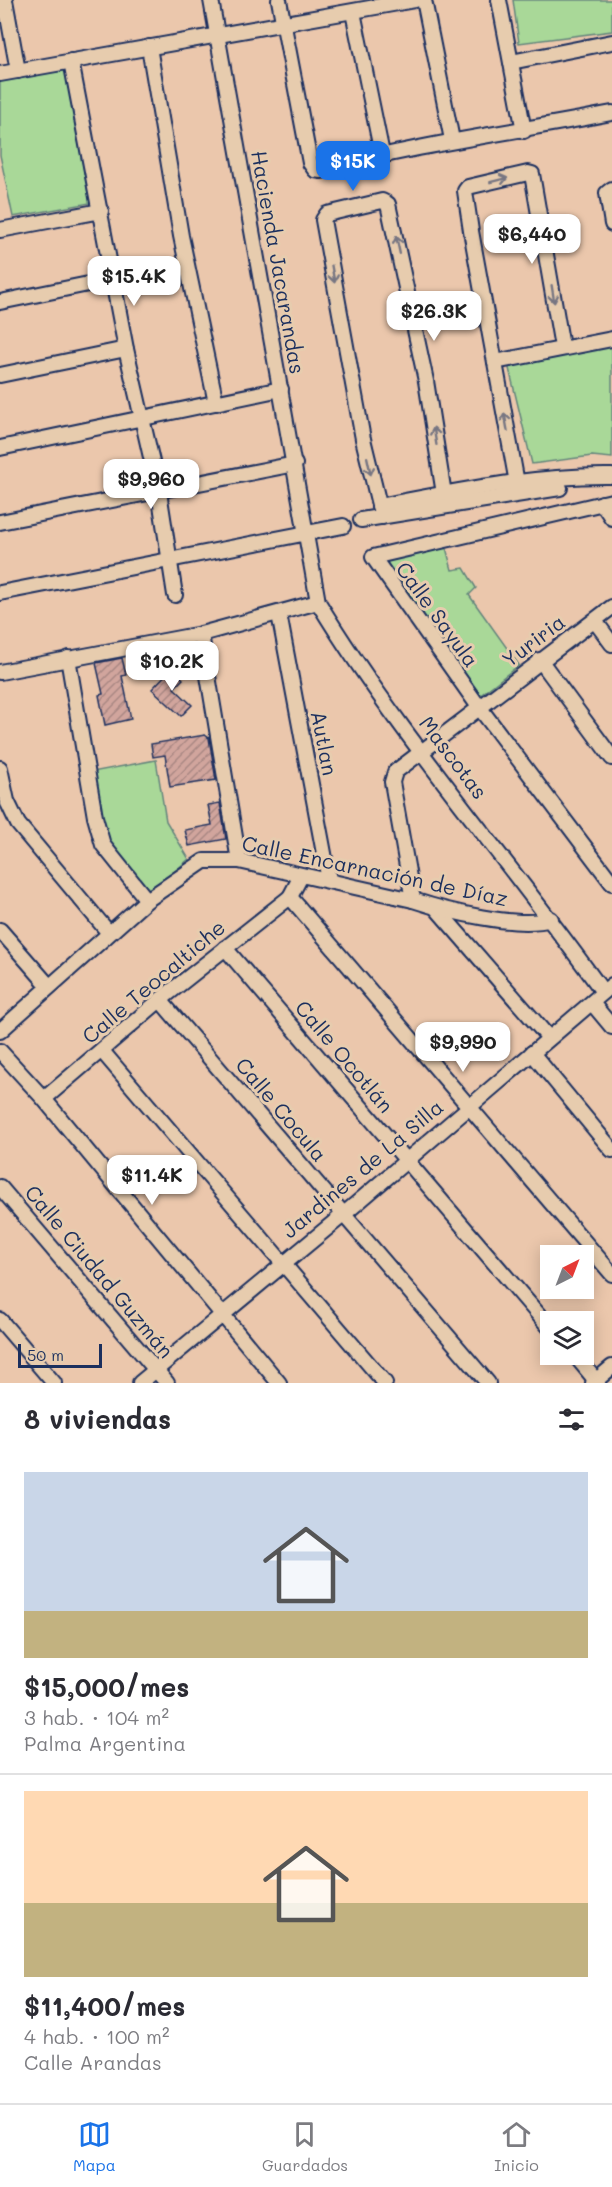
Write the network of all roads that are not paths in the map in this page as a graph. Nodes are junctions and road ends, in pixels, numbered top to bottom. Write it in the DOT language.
graph roads {
  1 [pos="4,0"];
  2 [pos="211,0"];
  3 [pos="279,0"];
  4 [pos="415,0"];
  5 [pos="424,0"];
  6 [pos="499,0"];
  7 [pos="353,12"];
  8 [pos="284,22"];
  9 [pos="216,35"];
  10 [pos="612,42"];
  11 [pos="149,47"];
  12 [pos="71,61"];
  13 [pos="511,62"];
  14 [pos="18,71"];
  15 [pos="0,74"];
  16 [pos="612,113"];
  17 [pos="524,130"];
  18 [pos="452,140"];
  19 [pos="382,154"];
  20 [pos="610,190"];
  21 [pos="101,211"];
  22 [pos="612,224"];
  23 [pos="0,230"];
  24 [pos="113,279"];
  25 [pos="0,302"];
  26 [pos="612,339"];
  27 [pos="562,347"];
  28 [pos="126,349"];
  29 [pos="495,363"];
  30 [pos="0,375"];
  31 [pos="281,389"];
  32 [pos="216,403"];
  33 [pos="144,419"];
  34 [pos="0,448"];
  35 [pos="295,464"];
  36 [pos="612,476"];
  37 [pos="518,487"];
  38 [pos="560,488"];
  39 [pos="159,492"];
  40 [pos="444,494"];
  41 [pos="607,502"];
  42 [pos="380,512"];
  43 [pos="612,518"];
  44 [pos="361,520"];
  45 [pos="0,522"];
  46 [pos="342,526"];
  47 [pos="305,532"];
  48 [pos="171,558"];
  49 [pos="0,593"];
  50 [pos="175,595"];
  51 [pos="318,602"];
  52 [pos="612,607"];
  53 [pos="279,615"];
  54 [pos="595,621"];
  55 [pos="201,634"];
  56 [pos="612,644"];
  57 [pos="68,658"];
  58 [pos="540,660"];
  59 [pos="0,672"];
  60 [pos="479,707"];
  61 [pos="423,751"];
  62 [pos="612,758"];
  63 [pos="0,768"];
  64 [pos="239,861"];
  65 [pos="301,876"];
  66 [pos="329,880"];
  67 [pos="612,883"];
  68 [pos="290,897"];
  69 [pos="147,900"];
  70 [pos="413,900"];
  71 [pos="436,908"];
  72 [pos="551,919"];
  73 [pos="0,930"];
  74 [pos="109,933"];
  75 [pos="225,948"];
  76 [pos="49,986"];
  77 [pos="608,988"];
  78 [pos="160,1000"];
  79 [pos="591,1003"];
  80 [pos="612,1027"];
  81 [pos="0,1031"];
  82 [pos="549,1038"];
  83 [pos="102,1051"];
  84 [pos="0,1052"];
  85 [pos="532,1053"];
  86 [pos="44,1099"];
  87 [pos="469,1105"];
  88 [pos="612,1149"];
  89 [pos="405,1160"];
  90 [pos="0,1187"];
  91 [pos="343,1215"];
  92 [pos="282,1263"];
  93 [pos="612,1274"];
  94 [pos="220,1314"];
  95 [pos="540,1316"];
  96 [pos="0,1320"];
  97 [pos="583,1365"];
  98 [pos="612,1367"];
  99 [pos="156,1369"];
  100 [pos="596,1382"];
  101 [pos="54,1383"];
  102 [pos="140,1383"];
  103 [pos="167,1383"];
  104 [pos="279,1383"];
  105 [pos="385,1383"];
  106 [pos="488,1383"];
  1 -- 14 [label="street"];
  2 -- 9 [label="street, Hacienda Jacarandas"];
  3 -- 8 [label="street"];
  4 -- 7 [label="street"];
  5 -- 18 [label="street"];
  6 -- 13 [label="street"];
  7 -- 8 [label="street"];
  7 -- 19 [label="street"];
  8 -- 9 [label="street"];
  8 -- 19 [label="street"];
  9 -- 11 [label="street"];
  9 -- 31 [label="street, Hacienda Jacarandas"];
  10 -- 13 [label="street"];
  11 -- 12 [label="street"];
  11 -- 32 [label="street"];
  12 -- 14 [label="street"];
  12 -- 21 [label="street"];
  13 -- 17 [label="street"];
  14 -- 15 [label="street"];
  16 -- 17 [label="street"];
  17 -- 18 [label="street"];
  18 -- 19 [label="street"];
  20 -- 22 [label="street"];
  21 -- 23 [label="street"];
  21 -- 24 [label="street"];
  24 -- 25 [label="street"];
  24 -- 28 [label="street"];
  26 -- 27 [label="street"];
  27 -- 29 [label="street"];
  29 -- 27 [label="street, one-way"];
  28 -- 30 [label="street"];
  28 -- 33 [label="street"];
  37 -- 29 [label="street, one-way"];
  31 -- 32 [label="street"];
  31 -- 35 [label="street, Hacienda Jacarandas"];
  32 -- 33 [label="street"];
  33 -- 34 [label="street"];
  33 -- 39 [label="street"];
  35 -- 39 [label="street"];
  35 -- 47 [label="street, Hacienda Jacarandas"];
  36 -- 37 [label="street"];
  37 -- 38 [label="street"];
  37 -- 40 [label="street"];
  37 -- 42 [label="street"];
  39 -- 45 [label="street"];
  39 -- 48 [label="street"];
  40 -- 42 [label="street"];
  40 -- 42 [label="street, one-way"];
  41 -- 43 [label="street"];
  41 -- 60 [label="street, Calle Sayula"];
  42 -- 44 [label="street"];
  46 -- 47 [label="street"];
  47 -- 48 [label="street"];
  47 -- 51 [label="street, Mascotas"];
  48 -- 49 [label="street"];
  48 -- 50 [label="street"];
  51 -- 53 [label="street"];
  51 -- 61 [label="street, Mascotas"];
  52 -- 54 [label="street, Yuriria"];
  53 -- 55 [label="street"];
  53 -- 66 [label="street, Autlan"];
  54 -- 56 [label="street"];
  54 -- 58 [label="street, Yuriria"];
  55 -- 57 [label="street"];
  55 -- 64 [label="street"];
  57 -- 59 [label="street"];
  57 -- 69 [label="street"];
  58 -- 60 [label="street, Yuriria"];
  58 -- 62 [label="street"];
  60 -- 61 [label="street, Yuriria"];
  60 -- 67 [label="street, Calle Sayula"];
  61 -- 70 [label="street, Yuriria"];
  61 -- 72 [label="street, Mascotas"];
  63 -- 74 [label="street"];
  64 -- 65 [label="street, Calle Encarnación de Díaz"];
  64 -- 69 [label="street, Calle Encarnación de Díaz"];
  65 -- 66 [label="street, Calle Encarnación de Díaz"];
  65 -- 68 [label="street"];
  66 -- 70 [label="street, Calle Encarnación de Díaz"];
  68 -- 75 [label="street, Calle Teocaltiche"];
  68 -- 87 [label="street"];
  69 -- 74 [label="street, Calle Encarnación de Díaz"];
  70 -- 71 [label="street, Calle Encarnación de Díaz"];
  71 -- 72 [label="street, Calle Encarnación de Díaz"];
  71 -- 82 [label="street"];
  72 -- 77 [label="street, Mascotas"];
  73 -- 76 [label="street"];
  74 -- 76 [label="street, Calle Encarnación de Díaz"];
  75 -- 78 [label="street, Calle Teocaltiche"];
  75 -- 89 [label="street, Calle Ocotlán"];
  76 -- 81 [label="street, Calle Encarnación de Díaz"];
  77 -- 79 [label="street, Jardines de La Silla"];
  78 -- 83 [label="street, Calle Teocaltiche"];
  78 -- 91 [label="street, Calle Cocula"];
  79 -- 80 [label="street"];
  79 -- 82 [label="street, Jardines de La Silla"];
  82 -- 85 [label="street, Jardines de La Silla"];
  83 -- 86 [label="street, Calle Teocaltiche"];
  83 -- 92 [label="street"];
  84 -- 86 [label="street"];
  85 -- 87 [label="street, Jardines de La Silla"];
  85 -- 88 [label="street"];
  86 -- 94 [label="street"];
  87 -- 89 [label="street, Jardines de La Silla"];
  87 -- 93 [label="street"];
  89 -- 91 [label="street, Jardines de La Silla"];
  89 -- 95 [label="street, Calle Ocotlán"];
  90 -- 99 [label="street, Calle Ciudad Guzmán"];
  91 -- 92 [label="street, Jardines de La Silla"];
  91 -- 106 [label="street, Calle Cocula"];
  92 -- 94 [label="street, Jardines de La Silla"];
  92 -- 105 [label="street"];
  94 -- 99 [label="street, Jardines de La Silla"];
  94 -- 104 [label="street"];
  96 -- 101 [label="street"];
  97 -- 100 [label="street"];
  98 -- 100 [label="street"];
  99 -- 102 [label="street, Jardines de La Silla"];
  99 -- 103 [label="street, Calle Ciudad Guzmán"];
}
